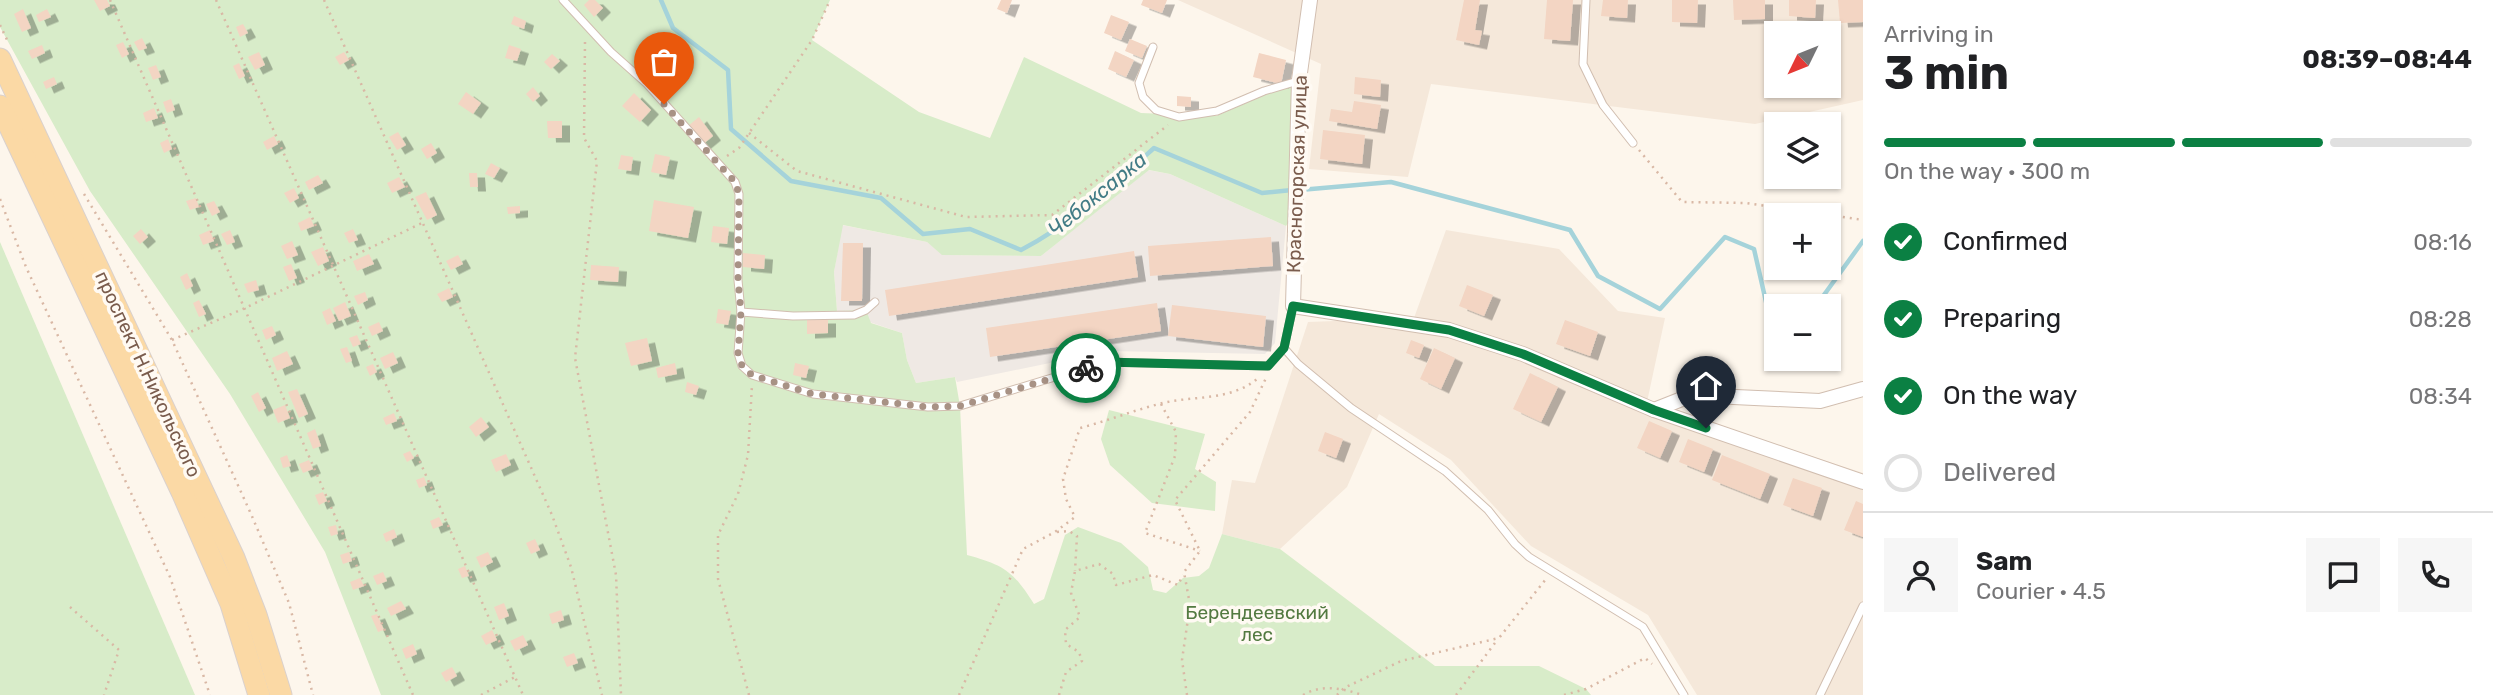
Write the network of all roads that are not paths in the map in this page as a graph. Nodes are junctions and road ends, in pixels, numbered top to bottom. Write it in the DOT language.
graph roads {
  1 [pos="563,0"];
  2 [pos="1310,0"];
  3 [pos="1586,0"];
  4 [pos="1153,47"];
  5 [pos="6,54"];
  6 [pos="1299,80"];
  7 [pos="0,106"];
  8 [pos="1633,143"];
  9 [pos="874,302"];
  10 [pos="1293,306"];
  11 [pos="741,312"];
  12 [pos="1284,348"];
  13 [pos="1863,389"];
  14 [pos="1654,410"];
  15 [pos="1863,482"];
  16 [pos="1863,606"];
  17 [pos="259,695"];
  18 [pos="281,695"];
  19 [pos="1684,695"];
  20 [pos="1820,695"];
  1 -- 11 [label="lane"];
  2 -- 6 [label="street, Красногорская улица"];
  3 -- 8 [label="lane"];
  4 -- 6 [label="lane"];
  5 -- 18 [label="main road, проспект Н.Никольского"];
  6 -- 10 [label="street, Красногорская улица"];
  7 -- 17 [label="main road, проспект Н.Никольского"];
  9 -- 11 [label="lane"];
  10 -- 12 [label="lane"];
  10 -- 14 [label="street"];
  11 -- 12 [label="lane"];
  12 -- 19 [label="lane"];
  13 -- 14 [label="street"];
  14 -- 15 [label="street"];
  16 -- 20 [label="lane"];
}
